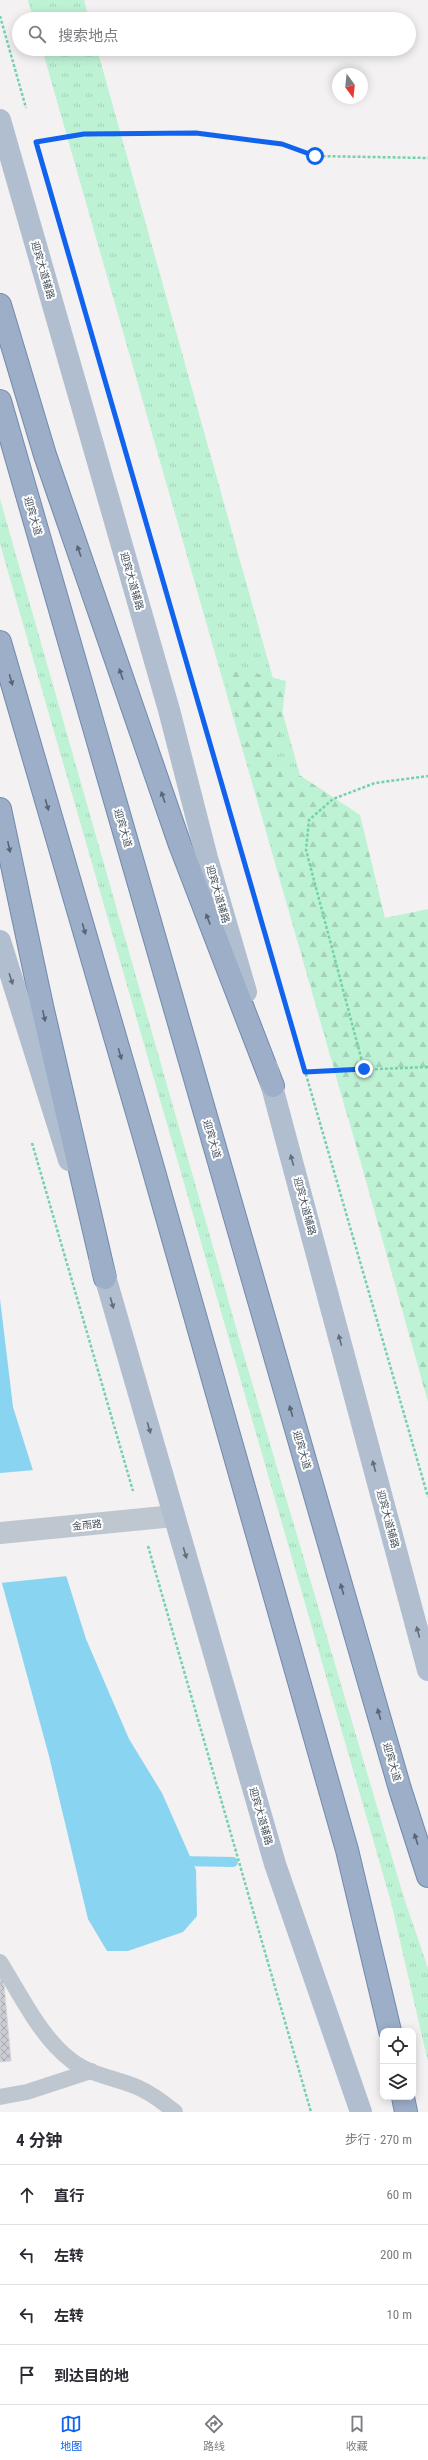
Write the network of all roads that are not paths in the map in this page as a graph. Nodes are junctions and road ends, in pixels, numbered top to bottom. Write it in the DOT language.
graph roads {
  1 [pos="0,120"];
  2 [pos="0,305"];
  3 [pos="0,401"];
  4 [pos="0,642"];
  5 [pos="0,809"];
  6 [pos="0,942"];
  7 [pos="273,1086"];
  8 [pos="105,1278"];
  9 [pos="174,1516"];
  10 [pos="0,1533"];
  11 [pos="428,1670"];
  12 [pos="428,1876"];
  13 [pos="0,1962"];
  14 [pos="389,2028"];
  15 [pos="91,2071"];
  16 [pos="0,2097"];
  17 [pos="404,2100"];
  18 [pos="175,2112"];
  19 [pos="361,2112"];
  20 [pos="406,2112"];
  1 -- 7 [label="main road, 迎宾大道辅路"];
  7 -- 2 [label="highway, one-way"];
  12 -- 3 [label="highway, 迎宾大道, one-way"];
  4 -- 14 [label="highway, one-way"];
  5 -- 8 [label="highway, one-way"];
  6 -- 8 [label="main road, 迎宾大道辅路, one-way"];
  11 -- 7 [label="main road, 迎宾大道辅路, one-way"];
  8 -- 9 [label="main road, 迎宾大道辅路, one-way"];
  9 -- 10 [label="street, 金雨路"];
  9 -- 19 [label="main road, 迎宾大道辅路, one-way"];
  13 -- 15 [label="lane"];
  15 -- 16 [label="lane"];
  15 -- 18 [label="lane"];
  17 -- 20 [label="highway"];
}
